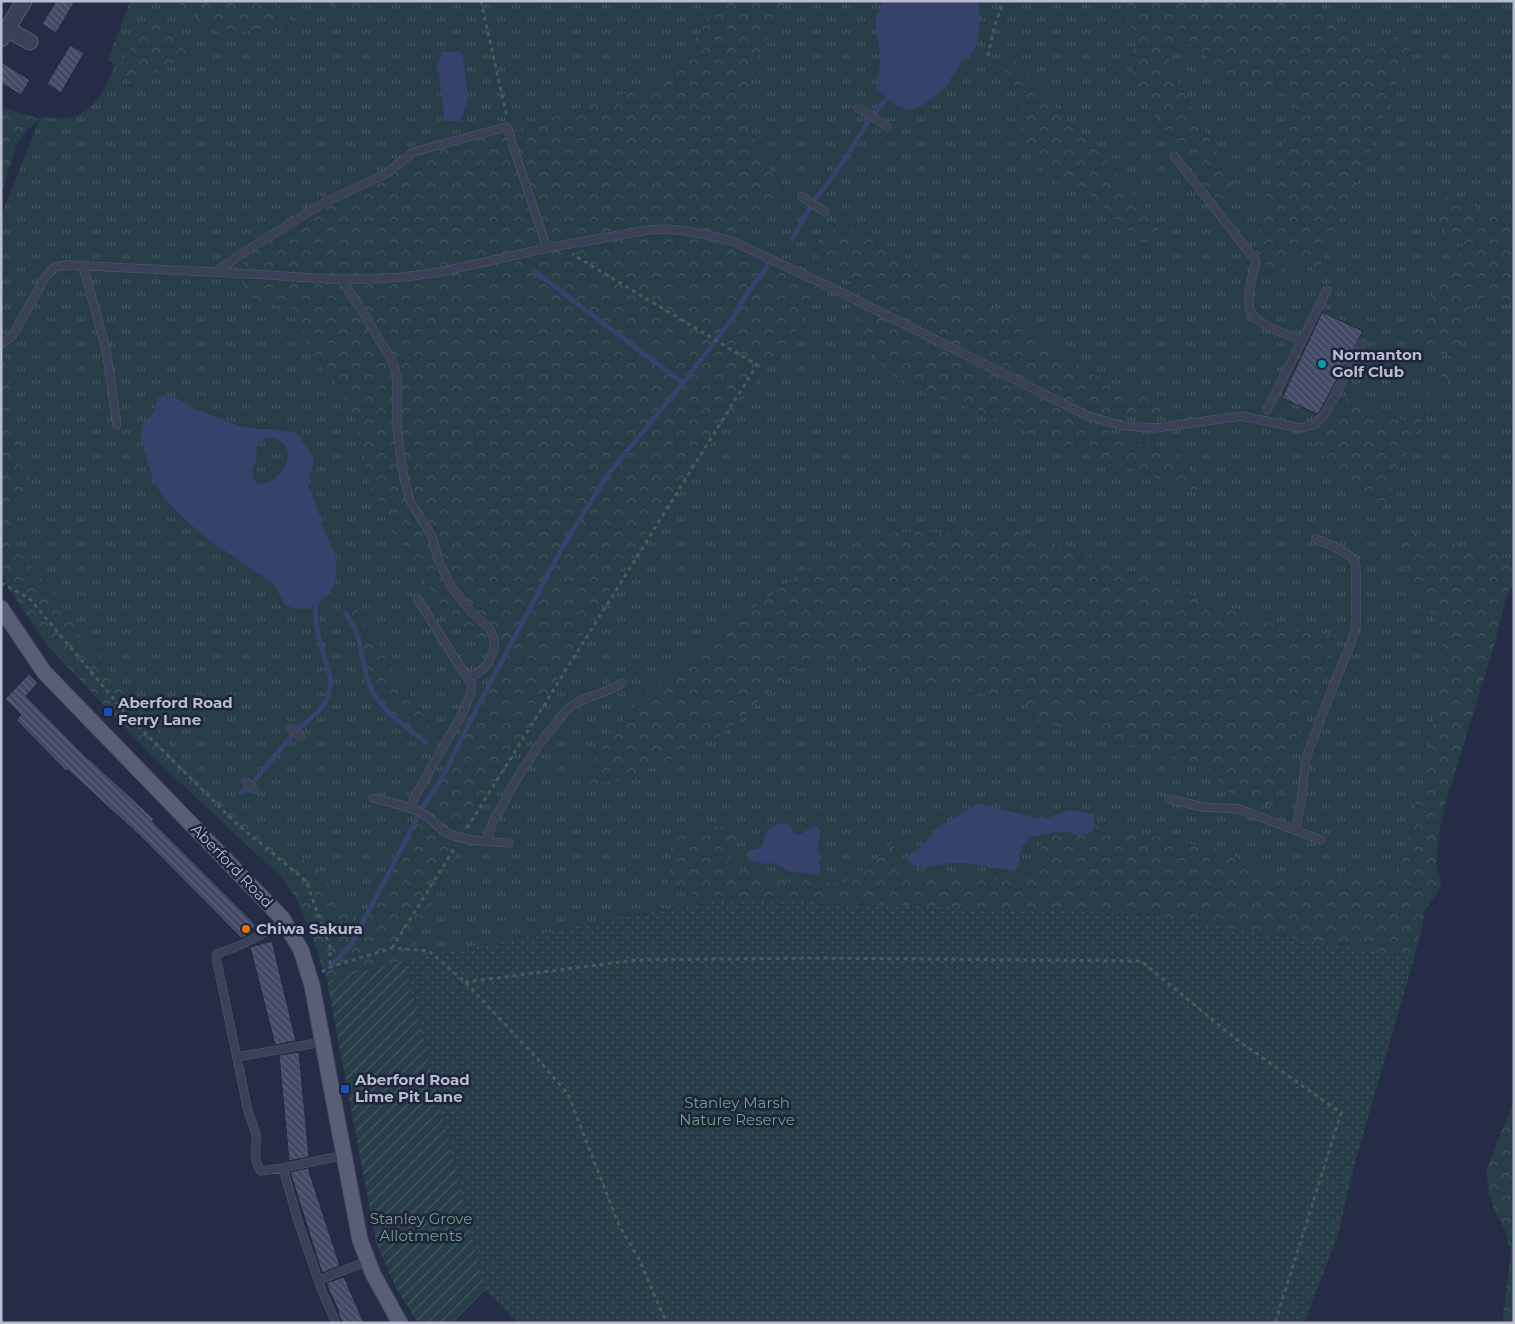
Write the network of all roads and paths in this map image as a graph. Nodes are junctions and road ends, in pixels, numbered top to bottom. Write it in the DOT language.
graph roads {
  1 [pos="24,1"];
  2 [pos="481,1"];
  3 [pos="1004,1"];
  4 [pos="4,34"];
  5 [pos="30,42"];
  6 [pos="988,56"];
  7 [pos="860,109"];
  8 [pos="509,127"];
  9 [pos="887,127"];
  10 [pos="1174,156"];
  11 [pos="804,200"];
  12 [pos="823,211"];
  13 [pos="559,246"];
  14 [pos="547,248"];
  15 [pos="83,266"];
  16 [pos="216,272"];
  17 [pos="341,279"];
  18 [pos="1327,290"];
  19 [pos="1302,340"];
  20 [pos="1362,343"];
  21 [pos="1,344"];
  22 [pos="1267,410"];
  23 [pos="117,425"];
  24 [pos="1316,539"];
  25 [pos="1,583"];
  26 [pos="417,598"];
  27 [pos="1,608"];
  28 [pos="468,678"];
  29 [pos="622,683"];
  30 [pos="291,728"];
  31 [pos="301,737"];
  32 [pos="246,782"];
  33 [pos="254,789"];
  34 [pos="373,798"];
  35 [pos="1170,799"];
  36 [pos="412,809"];
  37 [pos="1296,830"];
  38 [pos="462,837"];
  39 [pos="1321,840"];
  40 [pos="488,842"];
  41 [pos="509,843"];
  42 [pos="276,926"];
  43 [pos="392,948"];
  44 [pos="465,982"];
  45 [pos="323,1042"];
  46 [pos="237,1057"];
  47 [pos="344,1155"];
  48 [pos="282,1168"];
  49 [pos="368,1261"];
  50 [pos="319,1280"];
  51 [pos="336,1323"];
  52 [pos="400,1323"];
  53 [pos="668,1323"];
  54 [pos="1275,1323"];
  1 -- 4 [label="street"];
  2 -- 8 [label="path"];
  3 -- 6 [label="path"];
  4 -- 5 [label="street"];
  7 -- 9 [label="lane"];
  10 -- 19 [label="lane"];
  11 -- 12 [label="lane"];
  13 -- 14 [label="lane"];
  13 -- 20 [label="lane"];
  13 -- 38 [label="path"];
  14 -- 16 [label="lane"];
  14 -- 17 [label="lane"];
  15 -- 16 [label="lane"];
  15 -- 21 [label="lane"];
  15 -- 23 [label="lane"];
  16 -- 17 [label="lane"];
  17 -- 28 [label="lane"];
  18 -- 19 [label="lane"];
  19 -- 22 [label="lane"];
  24 -- 37 [label="lane"];
  25 -- 43 [label="path"];
  26 -- 28 [label="lane"];
  27 -- 45 [label="main road, Aberford Road"];
  28 -- 36 [label="lane"];
  29 -- 40 [label="lane"];
  30 -- 31 [label="lane"];
  32 -- 33 [label="lane"];
  34 -- 36 [label="lane"];
  35 -- 37 [label="lane"];
  36 -- 38 [label="lane"];
  37 -- 39 [label="lane"];
  38 -- 40 [label="lane"];
  38 -- 43 [label="path"];
  40 -- 41 [label="lane"];
  42 -- 46 [label="lane"];
  43 -- 44 [label="path"];
  44 -- 53 [label="path"];
  44 -- 54 [label="path"];
  45 -- 46 [label="lane"];
  45 -- 47 [label="main road, Aberford Road"];
  46 -- 48 [label="lane"];
  47 -- 48 [label="lane"];
  47 -- 49 [label="main road, Aberford Road"];
  48 -- 50 [label="lane"];
  49 -- 50 [label="lane"];
  49 -- 52 [label="main road, Aberford Road"];
  50 -- 51 [label="lane"];
}
